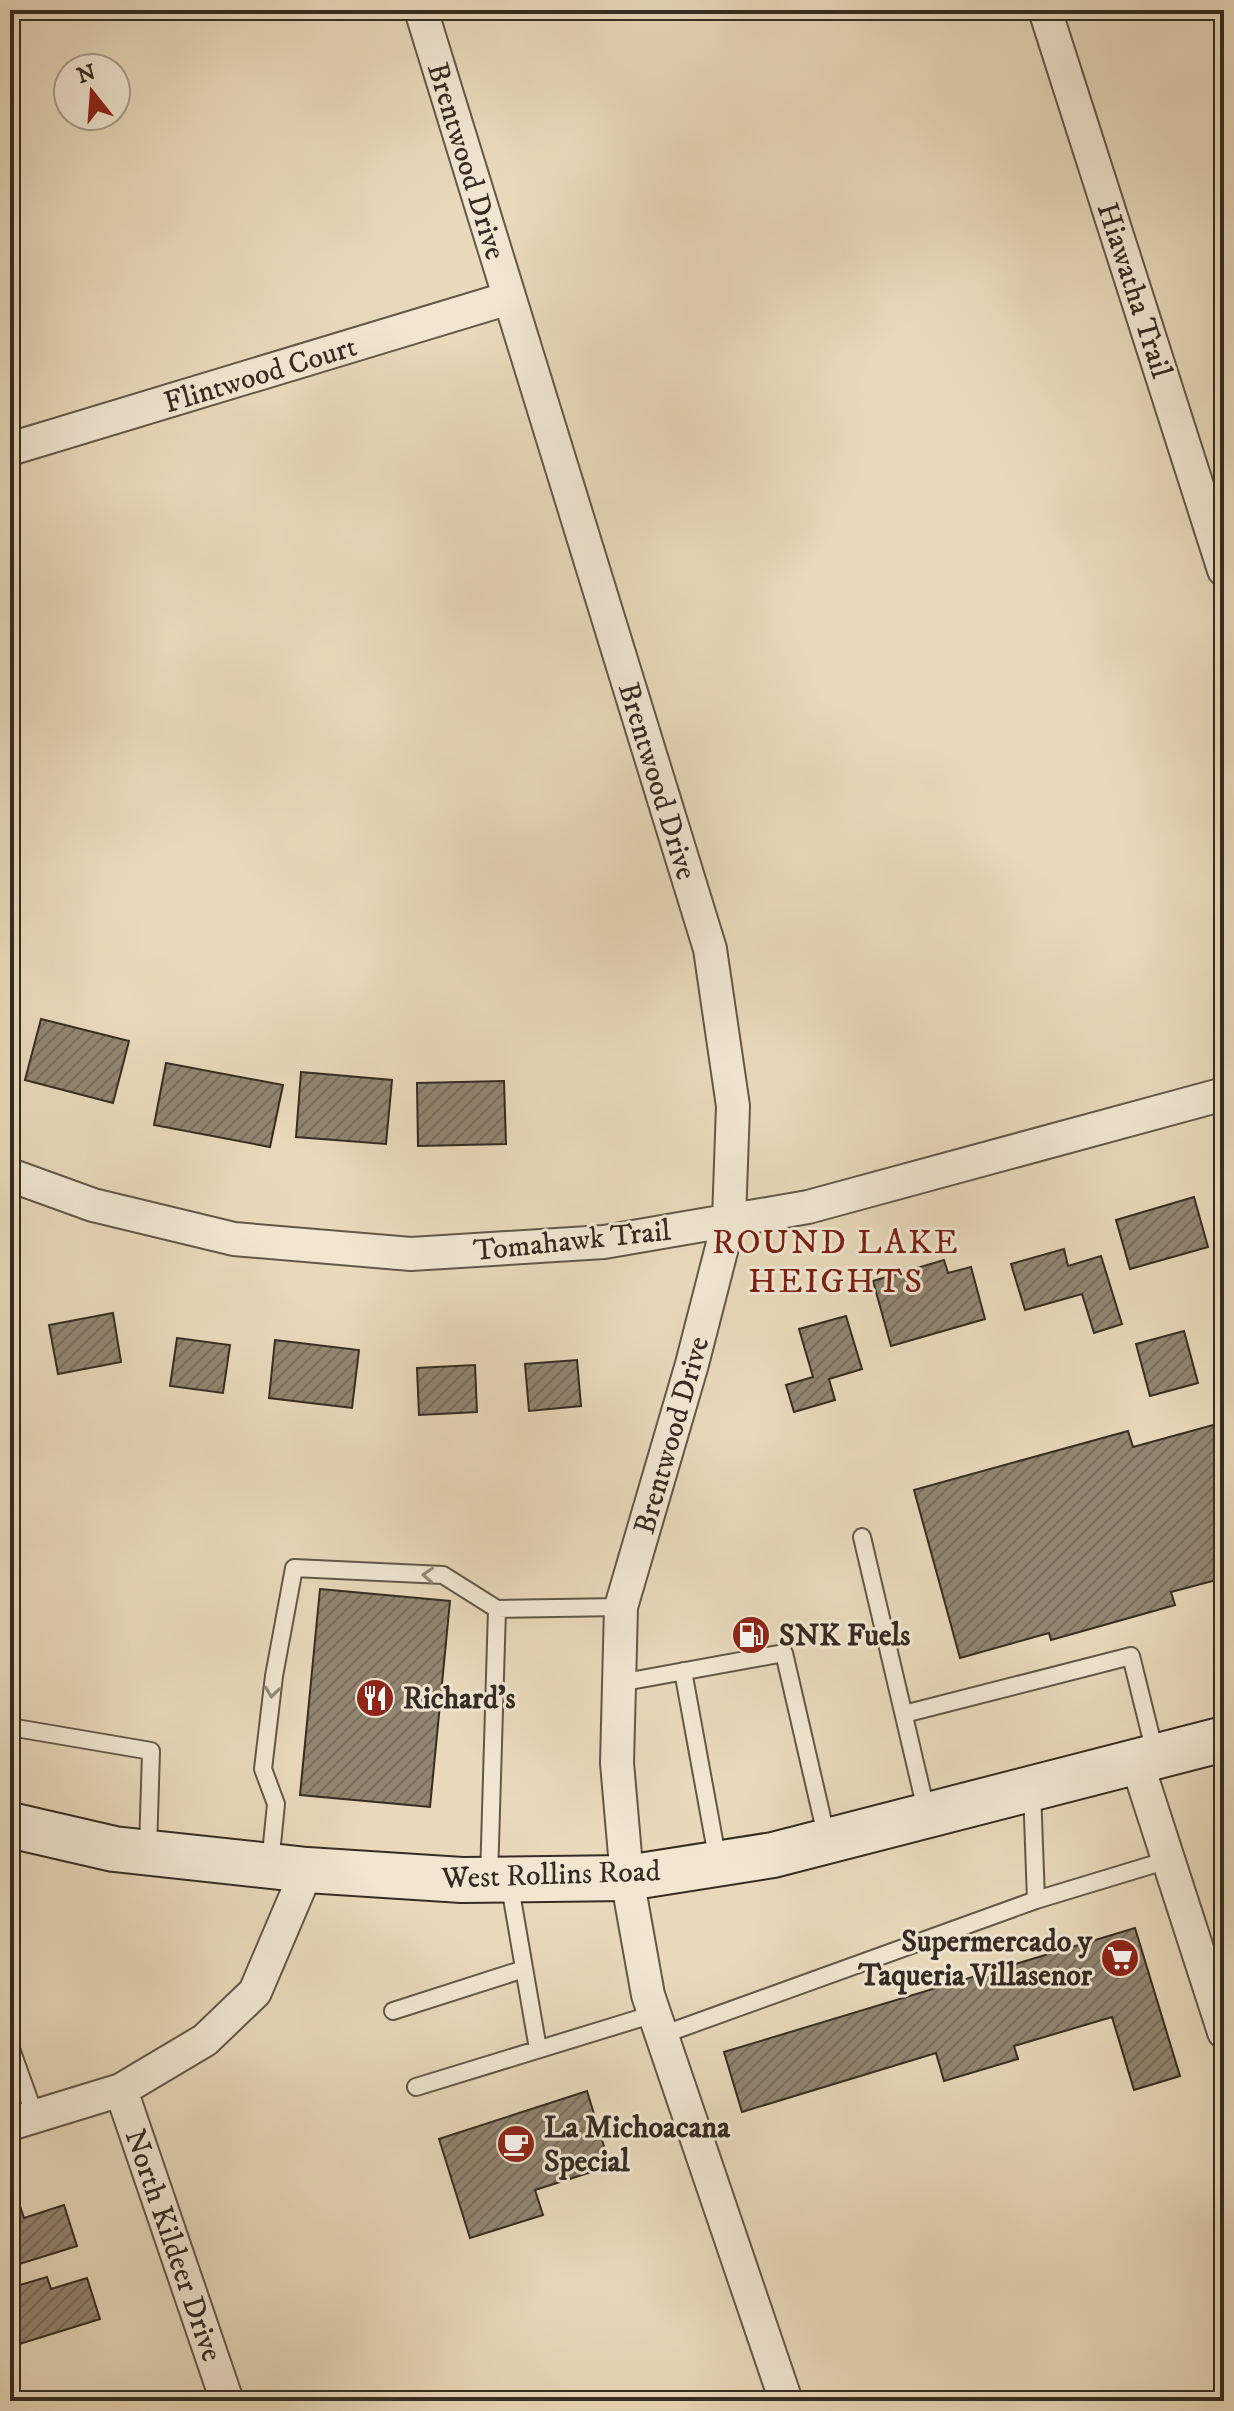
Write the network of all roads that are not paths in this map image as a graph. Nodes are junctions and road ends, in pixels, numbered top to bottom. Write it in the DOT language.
graph roads {
  1 [pos="421,10"];
  2 [pos="1045,10"];
  3 [pos="509,298"];
  4 [pos="10,449"];
  5 [pos="1224,570"];
  6 [pos="1224,1094"];
  7 [pos="10,1175"];
  8 [pos="729,1220"];
  9 [pos="862,1537"];
  10 [pos="621,1607"];
  11 [pos="497,1609"];
  12 [pos="683,1671"];
  13 [pos="619,1683"];
  14 [pos="904,1714"];
  15 [pos="10,1727"];
  16 [pos="1224,1739"];
  17 [pos="1146,1761"];
  18 [pos="1032,1790"];
  19 [pos="928,1816"];
  20 [pos="10,1825"];
  21 [pos="827,1841"];
  22 [pos="148,1853"];
  23 [pos="1168,1860"];
  24 [pos="718,1864"];
  25 [pos="288,1868"];
  26 [pos="627,1878"];
  27 [pos="499,1879"];
  28 [pos="1036,1900"];
  29 [pos="524,1969"];
  30 [pos="393,2011"];
  31 [pos="658,2025"];
  32 [pos="1224,2032"];
  33 [pos="10,2046"];
  34 [pos="538,2049"];
  35 [pos="416,2087"];
  36 [pos="121,2090"];
  37 [pos="22,2120"];
  38 [pos="227,2401"];
  39 [pos="786,2401"];
  1 -- 3 [label="street, Brentwood Drive"];
  2 -- 5 [label="street, Hiawatha Trail"];
  3 -- 4 [label="street, Flintwood Court"];
  3 -- 8 [label="street, Brentwood Drive"];
  6 -- 8 [label="street, Tomahawk Trail"];
  7 -- 8 [label="street, Tomahawk Trail"];
  8 -- 10 [label="street, Brentwood Drive"];
  9 -- 14 [label="lane"];
  10 -- 11 [label="lane"];
  10 -- 13 [label="street, Brentwood Drive"];
  11 -- 25 [label="lane, one-way"];
  11 -- 27 [label="lane"];
  12 -- 13 [label="lane"];
  12 -- 21 [label="lane"];
  12 -- 24 [label="lane"];
  13 -- 26 [label="street, Brentwood Drive"];
  14 -- 17 [label="lane"];
  14 -- 19 [label="lane"];
  15 -- 22 [label="lane"];
  16 -- 17 [label="main road, West Rollins Road"];
  17 -- 18 [label="main road, West Rollins Road"];
  17 -- 23 [label="street"];
  18 -- 19 [label="main road, West Rollins Road"];
  18 -- 28 [label="lane"];
  19 -- 21 [label="main road, West Rollins Road"];
  20 -- 22 [label="main road, West Rollins Road"];
  21 -- 24 [label="main road, West Rollins Road"];
  22 -- 25 [label="main road, West Rollins Road"];
  23 -- 28 [label="lane"];
  23 -- 32 [label="street"];
  24 -- 26 [label="main road, West Rollins Road"];
  25 -- 27 [label="main road, West Rollins Road"];
  25 -- 36 [label="street"];
  26 -- 27 [label="main road, West Rollins Road"];
  26 -- 31 [label="street, Brentwood Drive"];
  27 -- 29 [label="lane"];
  28 -- 31 [label="lane"];
  29 -- 30 [label="lane"];
  29 -- 34 [label="lane"];
  31 -- 34 [label="lane"];
  31 -- 39 [label="street, Brentwood Drive"];
  33 -- 37 [label="lane"];
  34 -- 35 [label="lane"];
  36 -- 37 [label="street"];
  36 -- 38 [label="street, North Kildeer Drive"];
}
